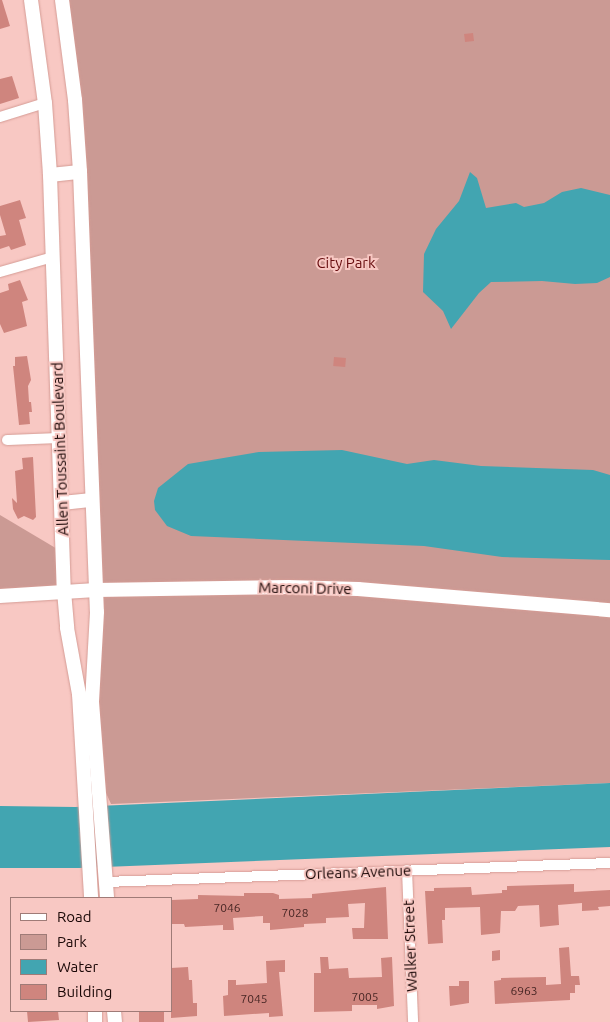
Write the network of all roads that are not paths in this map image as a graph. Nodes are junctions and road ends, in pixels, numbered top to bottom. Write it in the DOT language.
graph roads {
  1 [pos="31,0"];
  2 [pos="62,0"];
  3 [pos="45,103"];
  4 [pos="0,117"];
  5 [pos="80,172"];
  6 [pos="50,175"];
  7 [pos="53,257"];
  8 [pos="0,272"];
  9 [pos="60,438"];
  10 [pos="6,440"];
  11 [pos="92,500"];
  12 [pos="62,503"];
  13 [pos="96,590"];
  14 [pos="64,591"];
  15 [pos="0,596"];
  16 [pos="610,610"];
  17 [pos="92,796"];
  18 [pos="610,863"];
  19 [pos="408,870"];
  20 [pos="101,878"];
  21 [pos="92,897"];
  22 [pos="107,897"];
  23 [pos="413,1022"];
  1 -- 3 [label="main road, Allen Toussaint Boulevard"];
  2 -- 5 [label="main road, Allen Toussaint Boulevard"];
  3 -- 4 [label="street"];
  3 -- 6 [label="main road, Allen Toussaint Boulevard"];
  5 -- 6 [label="main road"];
  5 -- 11 [label="main road, Allen Toussaint Boulevard"];
  6 -- 7 [label="main road, Allen Toussaint Boulevard"];
  7 -- 8 [label="street"];
  7 -- 9 [label="main road, Allen Toussaint Boulevard"];
  9 -- 10 [label="street"];
  9 -- 12 [label="main road, Allen Toussaint Boulevard"];
  11 -- 12 [label="main road"];
  11 -- 13 [label="main road, Allen Toussaint Boulevard"];
  12 -- 14 [label="main road, Allen Toussaint Boulevard"];
  13 -- 14 [label="main road, Marconi Drive"];
  13 -- 16 [label="main road, Marconi Drive"];
  13 -- 17 [label="main road, Allen Toussaint Boulevard"];
  14 -- 15 [label="main road, Marconi Drive"];
  14 -- 17 [label="main road, Allen Toussaint Boulevard"];
  17 -- 20 [label="main road, Allen Toussaint Boulevard"];
  18 -- 19 [label="street, Orleans Avenue"];
  19 -- 20 [label="street, Orleans Avenue"];
  19 -- 23 [label="street, Walker Street"];
  20 -- 21 [label="main road, Allen Toussaint Boulevard"];
  20 -- 22 [label="main road, Allen Toussaint Boulevard"];
}
